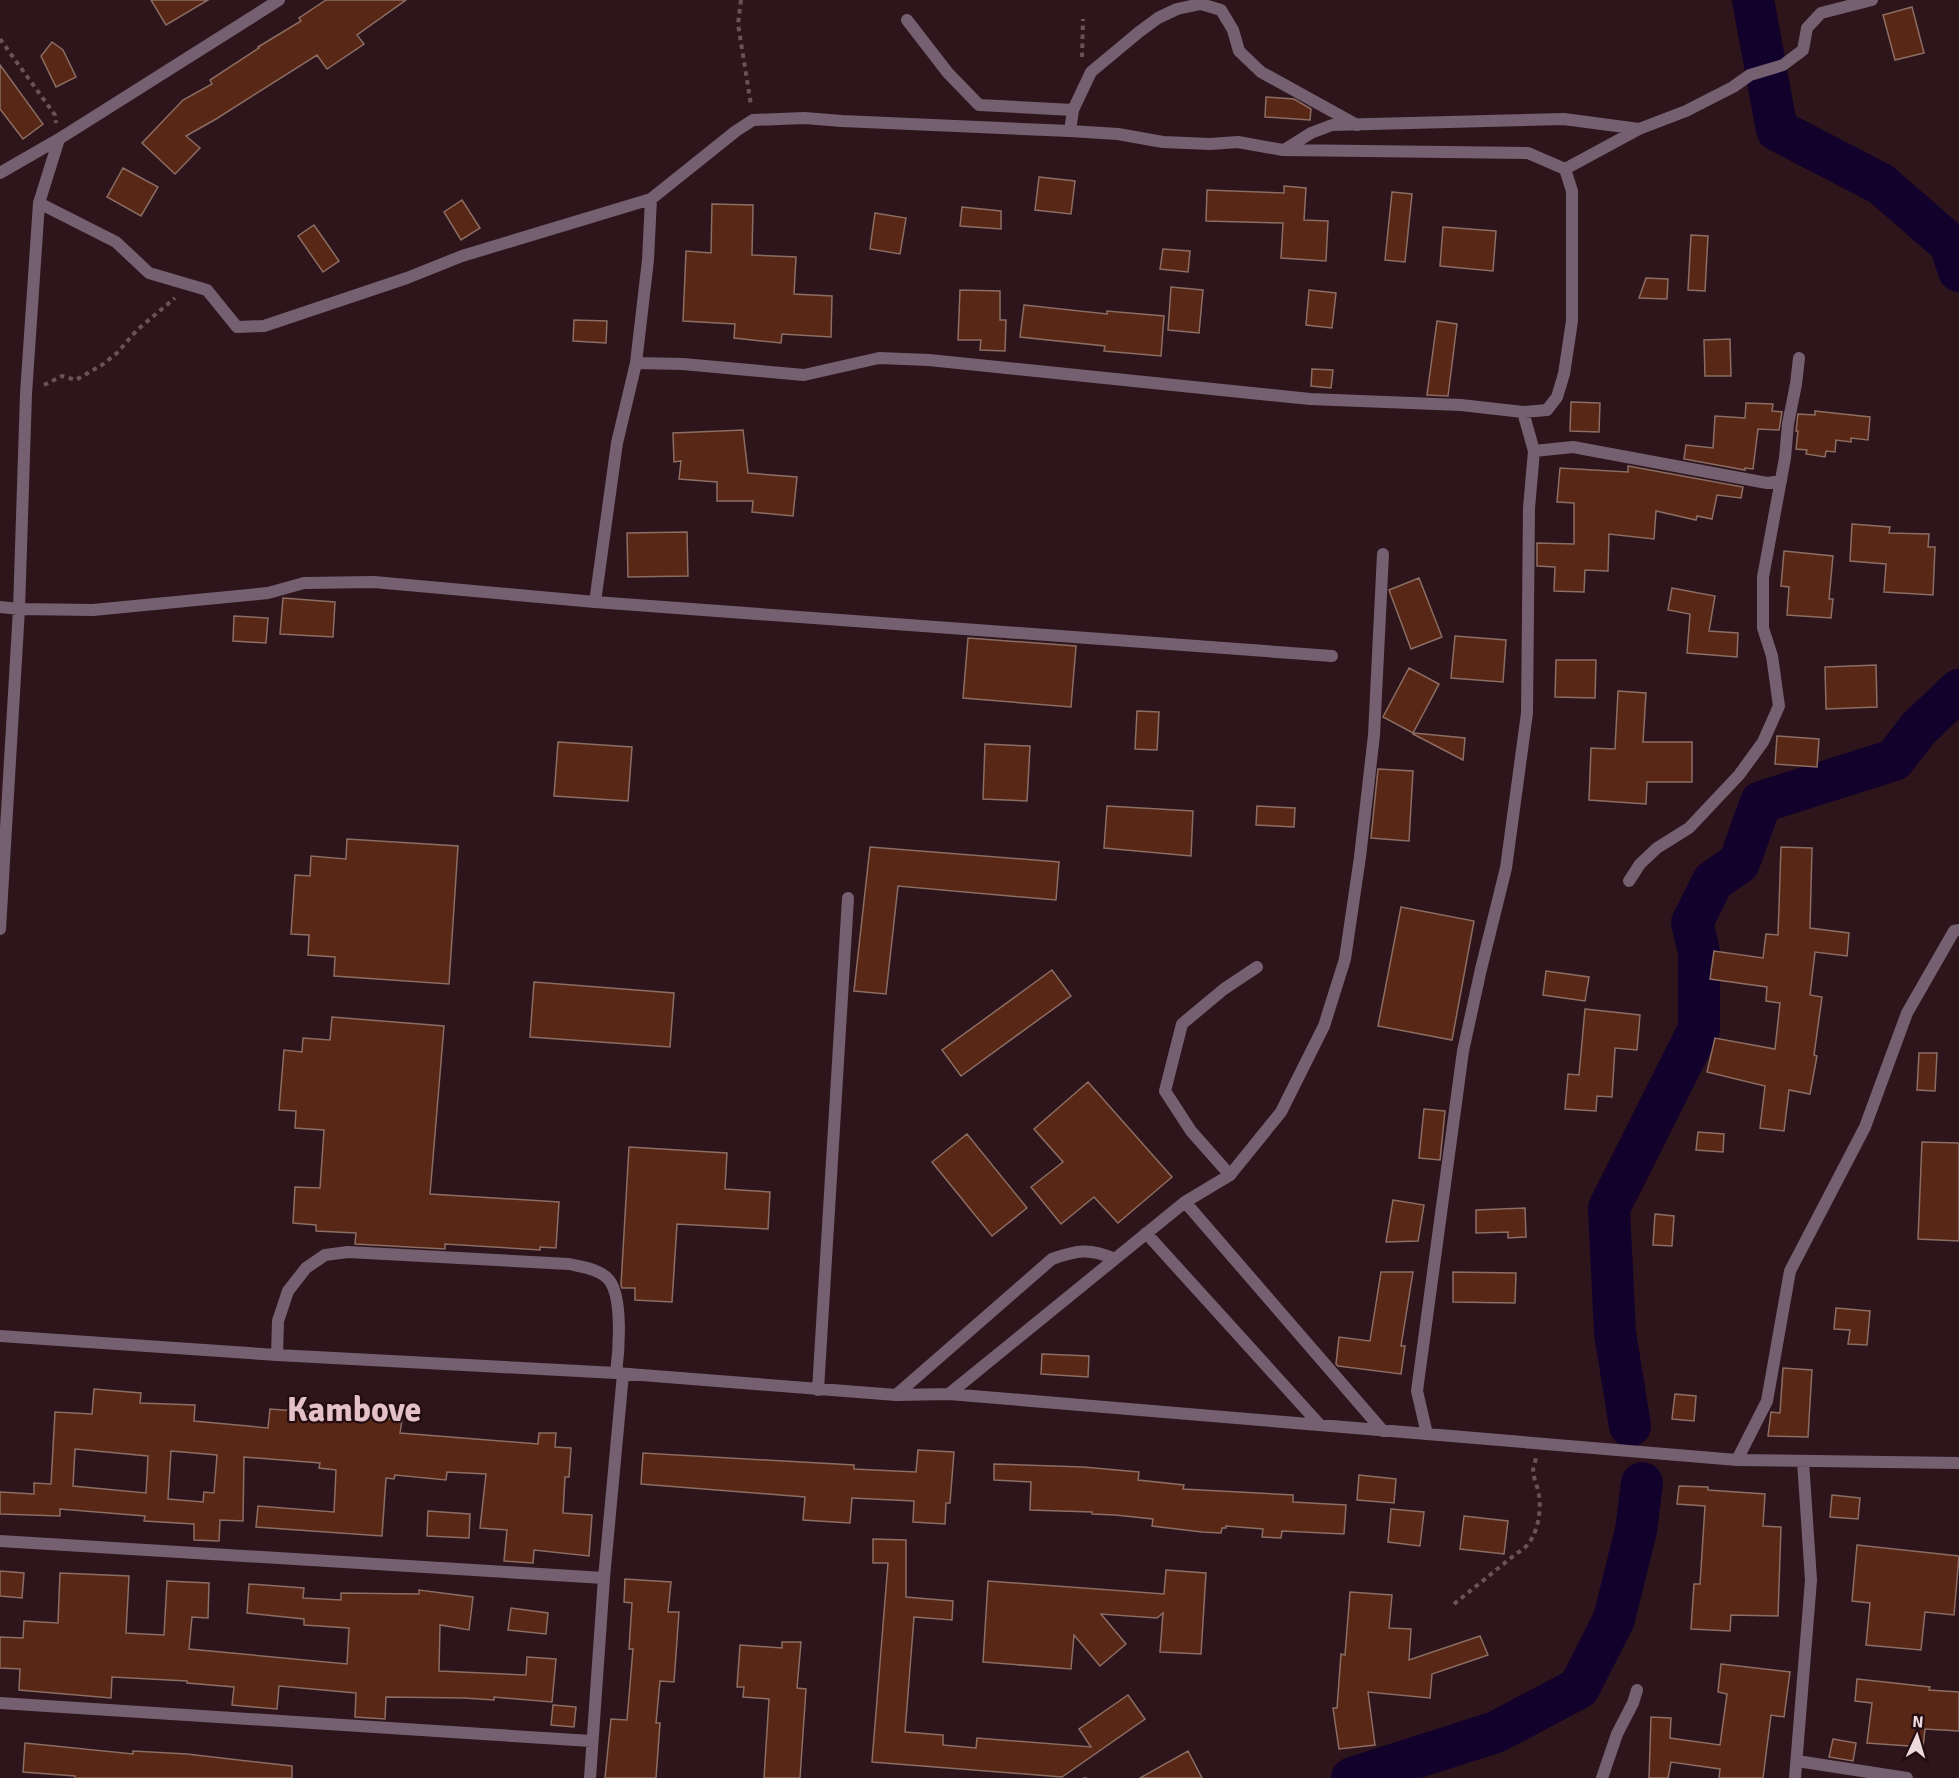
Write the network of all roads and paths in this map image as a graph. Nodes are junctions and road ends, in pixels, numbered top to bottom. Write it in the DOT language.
graph roads {
  1 [pos="279,0"];
  2 [pos="741,0"];
  3 [pos="1872,0"];
  4 [pos="907,20"];
  5 [pos="0,39"];
  6 [pos="1073,110"];
  7 [pos="753,120"];
  8 [pos="1357,125"];
  9 [pos="1639,129"];
  10 [pos="1070,131"];
  11 [pos="59,139"];
  12 [pos="1283,150"];
  13 [pos="1565,169"];
  14 [pos="0,173"];
  15 [pos="651,199"];
  16 [pos="39,204"];
  17 [pos="207,290"];
  18 [pos="1799,358"];
  19 [pos="636,363"];
  20 [pos="26,394"];
  21 [pos="1523,412"];
  22 [pos="1534,451"];
  23 [pos="1781,481"];
  24 [pos="1383,554"];
  25 [pos="595,602"];
  26 [pos="0,607"];
  27 [pos="19,609"];
  28 [pos="1332,656"];
  29 [pos="1629,881"];
  30 [pos="848,898"];
  31 [pos="0,929"];
  32 [pos="1959,930"];
  33 [pos="1257,967"];
  34 [pos="1230,1175"];
  35 [pos="1185,1202"];
  36 [pos="1146,1233"];
  37 [pos="1115,1258"];
  38 [pos="0,1336"];
  39 [pos="277,1355"];
  40 [pos="620,1374"];
  41 [pos="818,1389"];
  42 [pos="949,1394"];
  43 [pos="896,1395"];
  44 [pos="1320,1425"];
  45 [pos="1383,1431"];
  46 [pos="1427,1434"];
  47 [pos="1539,1443"];
  48 [pos="1737,1460"];
  49 [pos="1803,1461"];
  50 [pos="1959,1463"];
  51 [pos="0,1541"];
  52 [pos="604,1578"];
  53 [pos="1454,1604"];
  54 [pos="1637,1689"];
  55 [pos="0,1703"];
  56 [pos="591,1742"];
  57 [pos="1797,1761"];
  58 [pos="590,1778"];
  59 [pos="1602,1778"];
  60 [pos="1794,1778"];
  61 [pos="1907,1778"];
  1 -- 11 [label="street"];
  2 -- 7 [label="path"];
  3 -- 9 [label="street"];
  4 -- 6 [label="street"];
  5 -- 11 [label="path"];
  6 -- 8 [label="street"];
  6 -- 10 [label="street"];
  7 -- 10 [label="street"];
  7 -- 15 [label="street"];
  8 -- 9 [label="street"];
  8 -- 12 [label="street"];
  9 -- 13 [label="street"];
  10 -- 12 [label="street"];
  11 -- 14 [label="street"];
  11 -- 16 [label="street"];
  12 -- 13 [label="street"];
  13 -- 21 [label="street"];
  15 -- 17 [label="street"];
  15 -- 19 [label="street"];
  16 -- 17 [label="street"];
  16 -- 20 [label="street"];
  17 -- 20 [label="path"];
  18 -- 23 [label="street"];
  19 -- 21 [label="street"];
  19 -- 25 [label="street"];
  20 -- 27 [label="street"];
  21 -- 22 [label="street"];
  22 -- 23 [label="street"];
  22 -- 46 [label="street"];
  23 -- 29 [label="street"];
  24 -- 34 [label="street"];
  25 -- 27 [label="street"];
  25 -- 28 [label="street"];
  26 -- 27 [label="street"];
  27 -- 31 [label="street"];
  30 -- 41 [label="street"];
  32 -- 48 [label="street"];
  33 -- 34 [label="street"];
  34 -- 35 [label="street"];
  35 -- 36 [label="street"];
  35 -- 45 [label="street"];
  36 -- 37 [label="street"];
  36 -- 44 [label="street"];
  37 -- 42 [label="street"];
  37 -- 43 [label="street"];
  38 -- 39 [label="street"];
  39 -- 40 [label="street"];
  39 -- 40 [label="street"];
  40 -- 41 [label="street"];
  40 -- 52 [label="street"];
  41 -- 43 [label="street"];
  42 -- 43 [label="street"];
  42 -- 44 [label="street"];
  44 -- 45 [label="street"];
  45 -- 46 [label="street"];
  46 -- 47 [label="street"];
  47 -- 48 [label="street"];
  47 -- 53 [label="path"];
  48 -- 49 [label="street"];
  49 -- 50 [label="street"];
  49 -- 57 [label="street"];
  51 -- 52 [label="street"];
  52 -- 56 [label="street"];
  54 -- 59 [label="street"];
  55 -- 56 [label="street"];
  56 -- 58 [label="street"];
  57 -- 60 [label="street"];
  57 -- 61 [label="street"];
}
